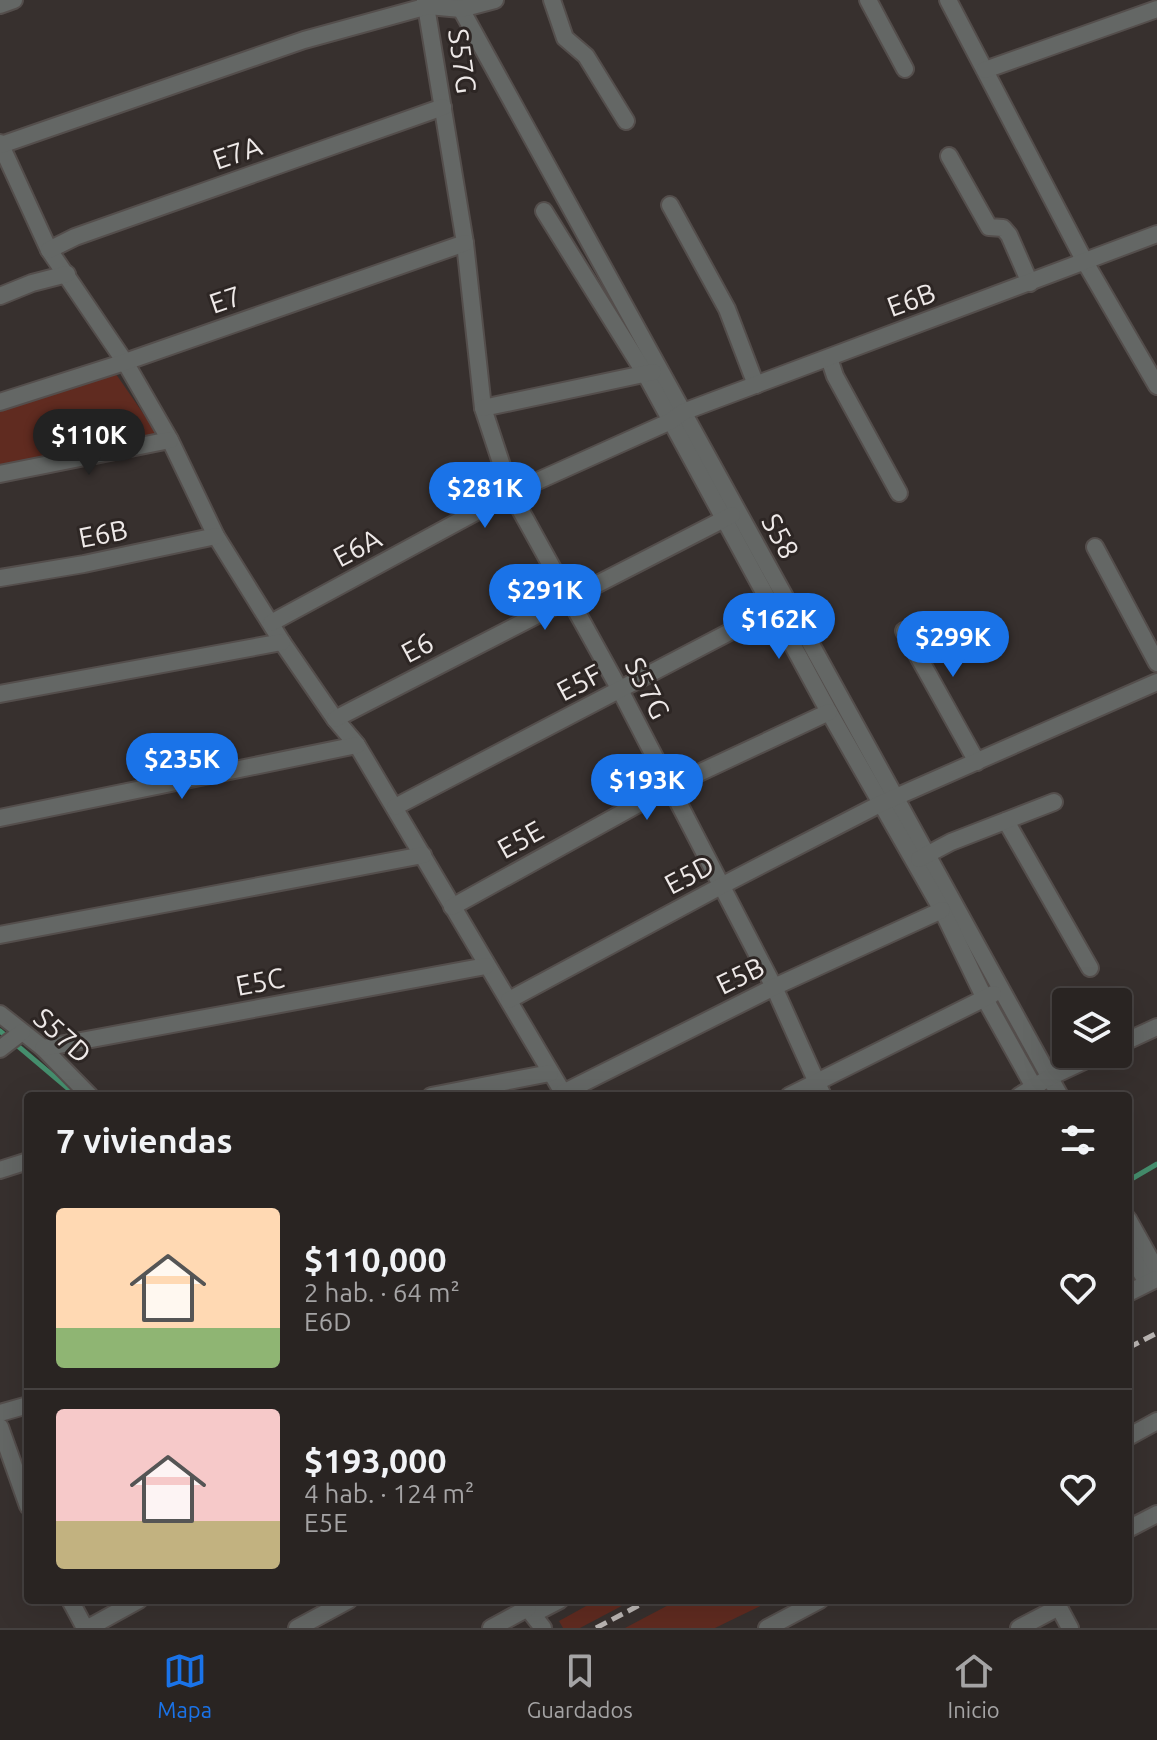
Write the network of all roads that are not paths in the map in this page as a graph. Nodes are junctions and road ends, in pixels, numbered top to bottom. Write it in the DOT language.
graph roads {
  1 [pos="14,0"];
  2 [pos="495,0"];
  3 [pos="552,0"];
  4 [pos="868,0"];
  5 [pos="948,0"];
  6 [pos="427,3"];
  7 [pos="458,4"];
  8 [pos="0,5"];
  9 [pos="1157,9"];
  10 [pos="905,69"];
  11 [pos="985,70"];
  12 [pos="443,107"];
  13 [pos="626,121"];
  14 [pos="2,151"];
  15 [pos="949,156"];
  16 [pos="670,205"];
  17 [pos="544,211"];
  18 [pos="1157,234"];
  19 [pos="465,243"];
  20 [pos="49,250"];
  21 [pos="1085,262"];
  22 [pos="67,274"];
  23 [pos="1030,283"];
  24 [pos="0,296"];
  25 [pos="829,358"];
  26 [pos="125,362"];
  27 [pos="652,372"];
  28 [pos="756,385"];
  29 [pos="1157,386"];
  30 [pos="0,402"];
  31 [pos="483,408"];
  32 [pos="677,416"];
  33 [pos="170,440"];
  34 [pos="0,474"];
  35 [pos="511,493"];
  36 [pos="899,493"];
  37 [pos="731,515"];
  38 [pos="216,536"];
  39 [pos="1095,547"];
  40 [pos="0,578"];
  41 [pos="570,596"];
  42 [pos="781,605"];
  43 [pos="271,623"];
  44 [pos="904,631"];
  45 [pos="282,642"];
  46 [pos="1157,663"];
  47 [pos="1157,682"];
  48 [pos="620,690"];
  49 [pos="0,694"];
  50 [pos="829,712"];
  51 [pos="335,719"];
  52 [pos="357,745"];
  53 [pos="977,762"];
  54 [pos="669,787"];
  55 [pos="888,802"];
  56 [pos="1054,802"];
  57 [pos="395,807"];
  58 [pos="0,818"];
  59 [pos="1006,821"];
  60 [pos="423,855"];
  61 [pos="920,858"];
  62 [pos="721,886"];
  63 [pos="452,907"];
  64 [pos="942,910"];
  65 [pos="0,935"];
  66 [pos="486,966"];
  67 [pos="1090,968"];
  68 [pos="774,987"];
  69 [pos="1001,989"];
  70 [pos="985,999"];
  71 [pos="509,1000"];
  72 [pos="0,1014"];
  73 [pos="1157,1027"];
  74 [pos="22,1032"];
  75 [pos="1132,1039"];
  76 [pos="43,1048"];
  77 [pos="0,1049"];
  78 [pos="1069,1068"];
  79 [pos="550,1073"];
  80 [pos="1050,1077"];
  81 [pos="820,1090"];
  82 [pos="86,1092"];
  83 [pos="452,1092"];
  84 [pos="563,1092"];
  85 [pos="568,1092"];
  86 [pos="1031,1092"];
  87 [pos="1032,1092"];
  88 [pos="1058,1092"];
  89 [pos="24,1162"];
  90 [pos="0,1170"];
  91 [pos="1132,1228"];
  92 [pos="1132,1253"];
  93 [pos="1154,1277"];
  94 [pos="1132,1291"];
  95 [pos="24,1406"];
  96 [pos="0,1413"];
  97 [pos="1157,1421"];
  98 [pos="0,1427"];
  99 [pos="1132,1435"];
  100 [pos="24,1495"];
  101 [pos="1157,1514"];
  102 [pos="1132,1527"];
  103 [pos="72,1604"];
  104 [pos="131,1604"];
  105 [pos="342,1604"];
  106 [pos="550,1604"];
  107 [pos="815,1604"];
  108 [pos="1057,1604"];
  109 [pos="531,1612"];
  110 [pos="795,1622"];
  111 [pos="86,1628"];
  112 [pos="297,1628"];
  113 [pos="491,1628"];
  114 [pos="767,1628"];
  115 [pos="1019,1628"];
  116 [pos="1070,1628"];
  1 -- 8 [label="street"];
  2 -- 7 [label="street"];
  3 -- 13 [label="street"];
  4 -- 10 [label="street"];
  5 -- 11 [label="street"];
  6 -- 7 [label="street"];
  6 -- 12 [label="street, S57G"];
  6 -- 14 [label="street"];
  7 -- 27 [label="street, S58"];
  9 -- 11 [label="street"];
  11 -- 21 [label="street"];
  12 -- 19 [label="street, S57G"];
  12 -- 20 [label="street, E7A"];
  14 -- 20 [label="street"];
  15 -- 23 [label="street"];
  16 -- 28 [label="street"];
  17 -- 27 [label="street, S58"];
  18 -- 21 [label="street, E6B"];
  19 -- 26 [label="street, E7"];
  19 -- 31 [label="street, S57G"];
  20 -- 22 [label="street"];
  21 -- 23 [label="street, E6B"];
  21 -- 29 [label="street"];
  22 -- 24 [label="street"];
  22 -- 26 [label="street"];
  23 -- 25 [label="street, E6B"];
  25 -- 28 [label="street, E6B"];
  25 -- 36 [label="street"];
  26 -- 30 [label="street, E7"];
  26 -- 33 [label="street"];
  27 -- 31 [label="street"];
  27 -- 32 [label="street, S58"];
  28 -- 32 [label="street, E6B"];
  31 -- 35 [label="street, S57G"];
  32 -- 35 [label="street, E6A"];
  32 -- 37 [label="street, S58"];
  33 -- 34 [label="street"];
  33 -- 38 [label="street"];
  35 -- 41 [label="street, S57G"];
  35 -- 43 [label="street, E6A"];
  37 -- 41 [label="street, E6"];
  37 -- 42 [label="street, S58"];
  38 -- 40 [label="street, E6B"];
  38 -- 43 [label="street"];
  39 -- 46 [label="street"];
  41 -- 48 [label="street, S57G"];
  41 -- 51 [label="street, E6"];
  42 -- 48 [label="street, E5F"];
  42 -- 50 [label="street, S58"];
  42 -- 55 [label="street, S58"];
  43 -- 45 [label="street"];
  44 -- 53 [label="street"];
  45 -- 49 [label="street"];
  45 -- 51 [label="street"];
  47 -- 53 [label="street, E5D"];
  48 -- 54 [label="street, S57G"];
  48 -- 57 [label="street, E5F"];
  50 -- 54 [label="street, E5E"];
  50 -- 55 [label="street, S58"];
  51 -- 52 [label="street"];
  52 -- 57 [label="street"];
  52 -- 58 [label="street"];
  53 -- 55 [label="street, E5D"];
  54 -- 62 [label="street, S57G"];
  54 -- 63 [label="street, E5E"];
  55 -- 61 [label="street, S58"];
  55 -- 62 [label="street, E5D"];
  56 -- 59 [label="street"];
  57 -- 60 [label="street"];
  59 -- 61 [label="street"];
  59 -- 67 [label="street"];
  60 -- 63 [label="street"];
  60 -- 65 [label="street"];
  61 -- 64 [label="street, S58"];
  61 -- 69 [label="street, S58"];
  62 -- 68 [label="street, S57G"];
  62 -- 71 [label="street, E5D"];
  63 -- 66 [label="street"];
  64 -- 68 [label="street, E5B"];
  64 -- 70 [label="street, S58"];
  66 -- 71 [label="street"];
  66 -- 76 [label="street, E5C"];
  68 -- 81 [label="street, S57G"];
  68 -- 85 [label="street, E5B"];
  69 -- 70 [label="street"];
  69 -- 80 [label="street, S58"];
  70 -- 81 [label="street"];
  70 -- 86 [label="street, S58"];
  71 -- 79 [label="street"];
  72 -- 74 [label="street, S57D"];
  73 -- 75 [label="street"];
  74 -- 76 [label="street, S57D"];
  74 -- 77 [label="street"];
  76 -- 82 [label="street, S57D"];
  78 -- 80 [label="street"];
  79 -- 83 [label="street"];
  79 -- 84 [label="street"];
  80 -- 87 [label="street"];
  80 -- 88 [label="street, S58"];
  89 -- 90 [label="street"];
  91 -- 93 [label="street"];
  92 -- 93 [label="street"];
  93 -- 94 [label="street"];
  95 -- 96 [label="street"];
  97 -- 99 [label="street"];
  98 -- 100 [label="street"];
  101 -- 102 [label="street"];
  103 -- 111 [label="street"];
  104 -- 111 [label="street"];
  105 -- 112 [label="street"];
  106 -- 109 [label="street"];
  107 -- 110 [label="street"];
  108 -- 115 [label="street"];
  108 -- 116 [label="street"];
  109 -- 113 [label="street"];
  110 -- 114 [label="street"];
}
